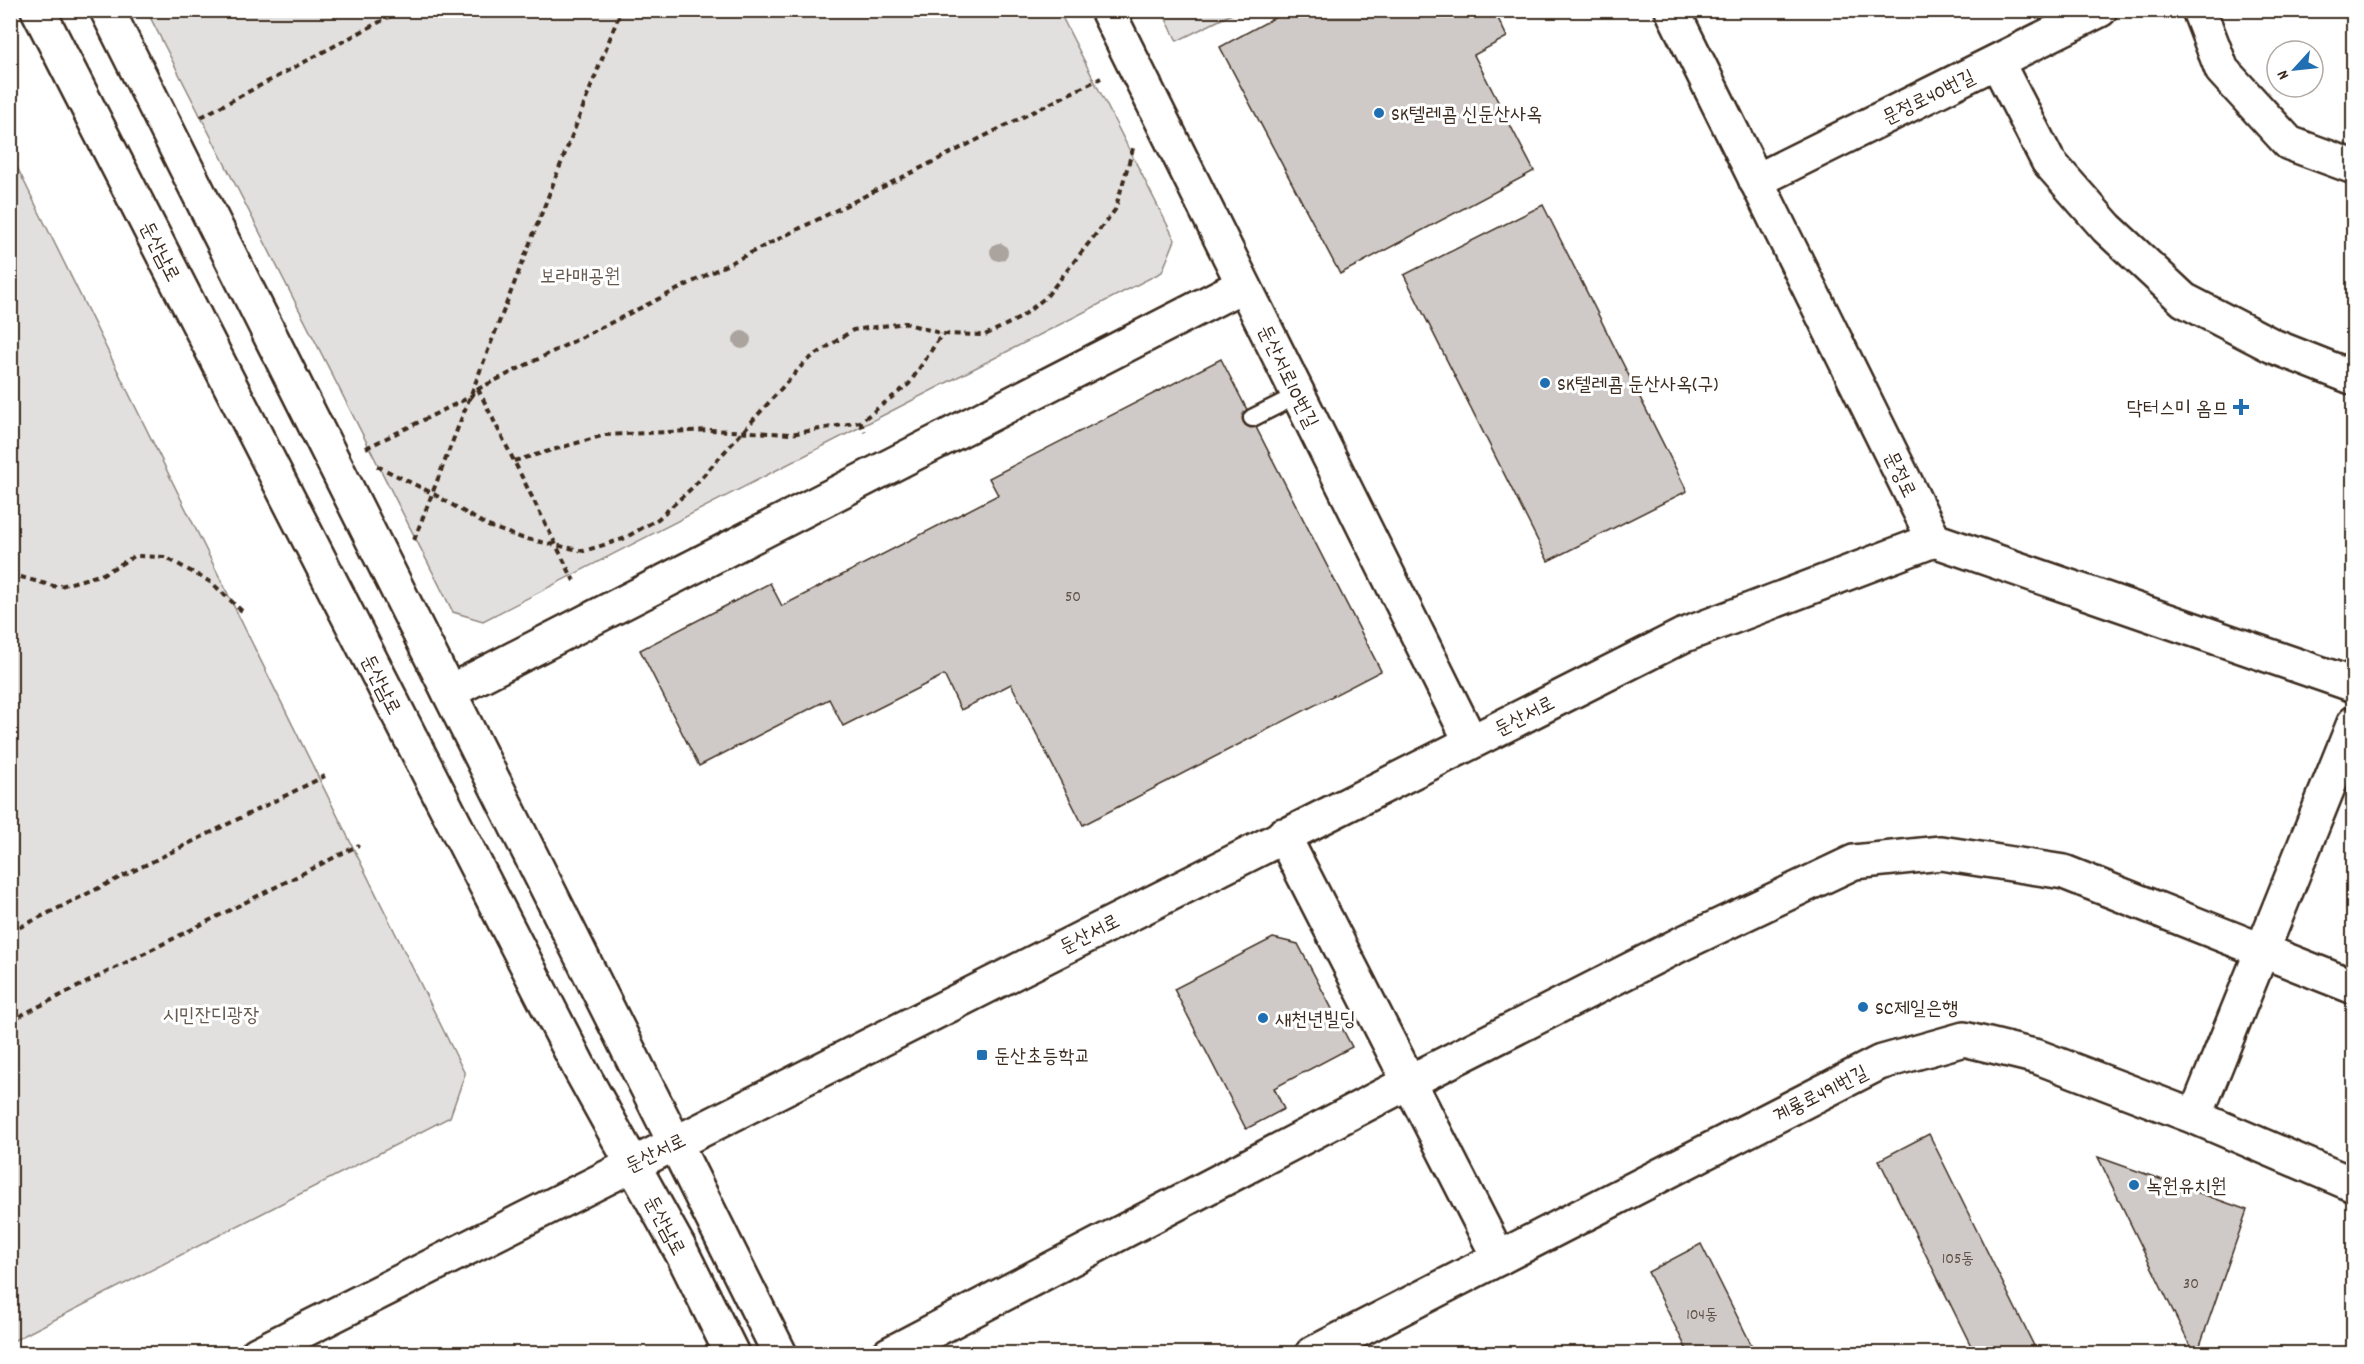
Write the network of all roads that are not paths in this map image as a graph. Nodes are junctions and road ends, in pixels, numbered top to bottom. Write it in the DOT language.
graph roads {
  1 [pos="38,10"];
  2 [pos="107,10"];
  3 [pos="1107,10"];
  4 [pos="1672,10"];
  5 [pos="2100,10"];
  6 [pos="2199,10"];
  7 [pos="1996,62"];
  8 [pos="2354,167"];
  9 [pos="1756,181"];
  10 [pos="1243,285"];
  11 [pos="2354,378"];
  12 [pos="1298,395"];
  13 [pos="1252,418"];
  14 [pos="1934,540"];
  15 [pos="2354,685"];
  16 [pos="449,692"];
  17 [pos="2354,723"];
  18 [pos="1471,742"];
  19 [pos="1283,835"];
  20 [pos="2262,951"];
  21 [pos="2354,987"];
  22 [pos="1409,1082"];
  23 [pos="2195,1117"];
  24 [pos="675,1143"];
  25 [pos="632,1163"];
  26 [pos="2354,1185"];
  27 [pos="1498,1258"];
  28 [pos="257,1353"];
  29 [pos="732,1353"];
  30 [pos="780,1353"];
  31 [pos="889,1353"];
  32 [pos="1312,1353"];
  1 -- 25 [label="street, 둔산남로"];
  2 -- 16 [label="street"];
  3 -- 10 [label="street, 둔산서로10번길"];
  4 -- 9 [label="street, 문정로"];
  5 -- 7 [label="street, 문정로40번길"];
  6 -- 8 [label="street"];
  7 -- 9 [label="street, 문정로40번길"];
  7 -- 11 [label="street"];
  9 -- 14 [label="street, 문정로"];
  10 -- 12 [label="street, 둔산서로10번길"];
  10 -- 16 [label="street"];
  12 -- 13 [label="lane"];
  12 -- 18 [label="street, 둔산서로10번길"];
  14 -- 15 [label="street"];
  14 -- 18 [label="street, 둔산서로"];
  16 -- 24 [label="street"];
  17 -- 20 [label="street"];
  18 -- 19 [label="street, 둔산서로"];
  19 -- 22 [label="street"];
  19 -- 24 [label="street, 둔산서로"];
  20 -- 21 [label="street"];
  20 -- 22 [label="street"];
  20 -- 23 [label="street"];
  22 -- 27 [label="street"];
  22 -- 31 [label="street"];
  23 -- 26 [label="street, 계룡로491번길"];
  23 -- 27 [label="street, 계룡로491번길"];
  24 -- 25 [label="street, 둔산서로"];
  24 -- 30 [label="street"];
  25 -- 28 [label="street, 둔산서로"];
  25 -- 29 [label="street, 둔산남로"];
  27 -- 32 [label="street, 계룡로491번길"];
}
